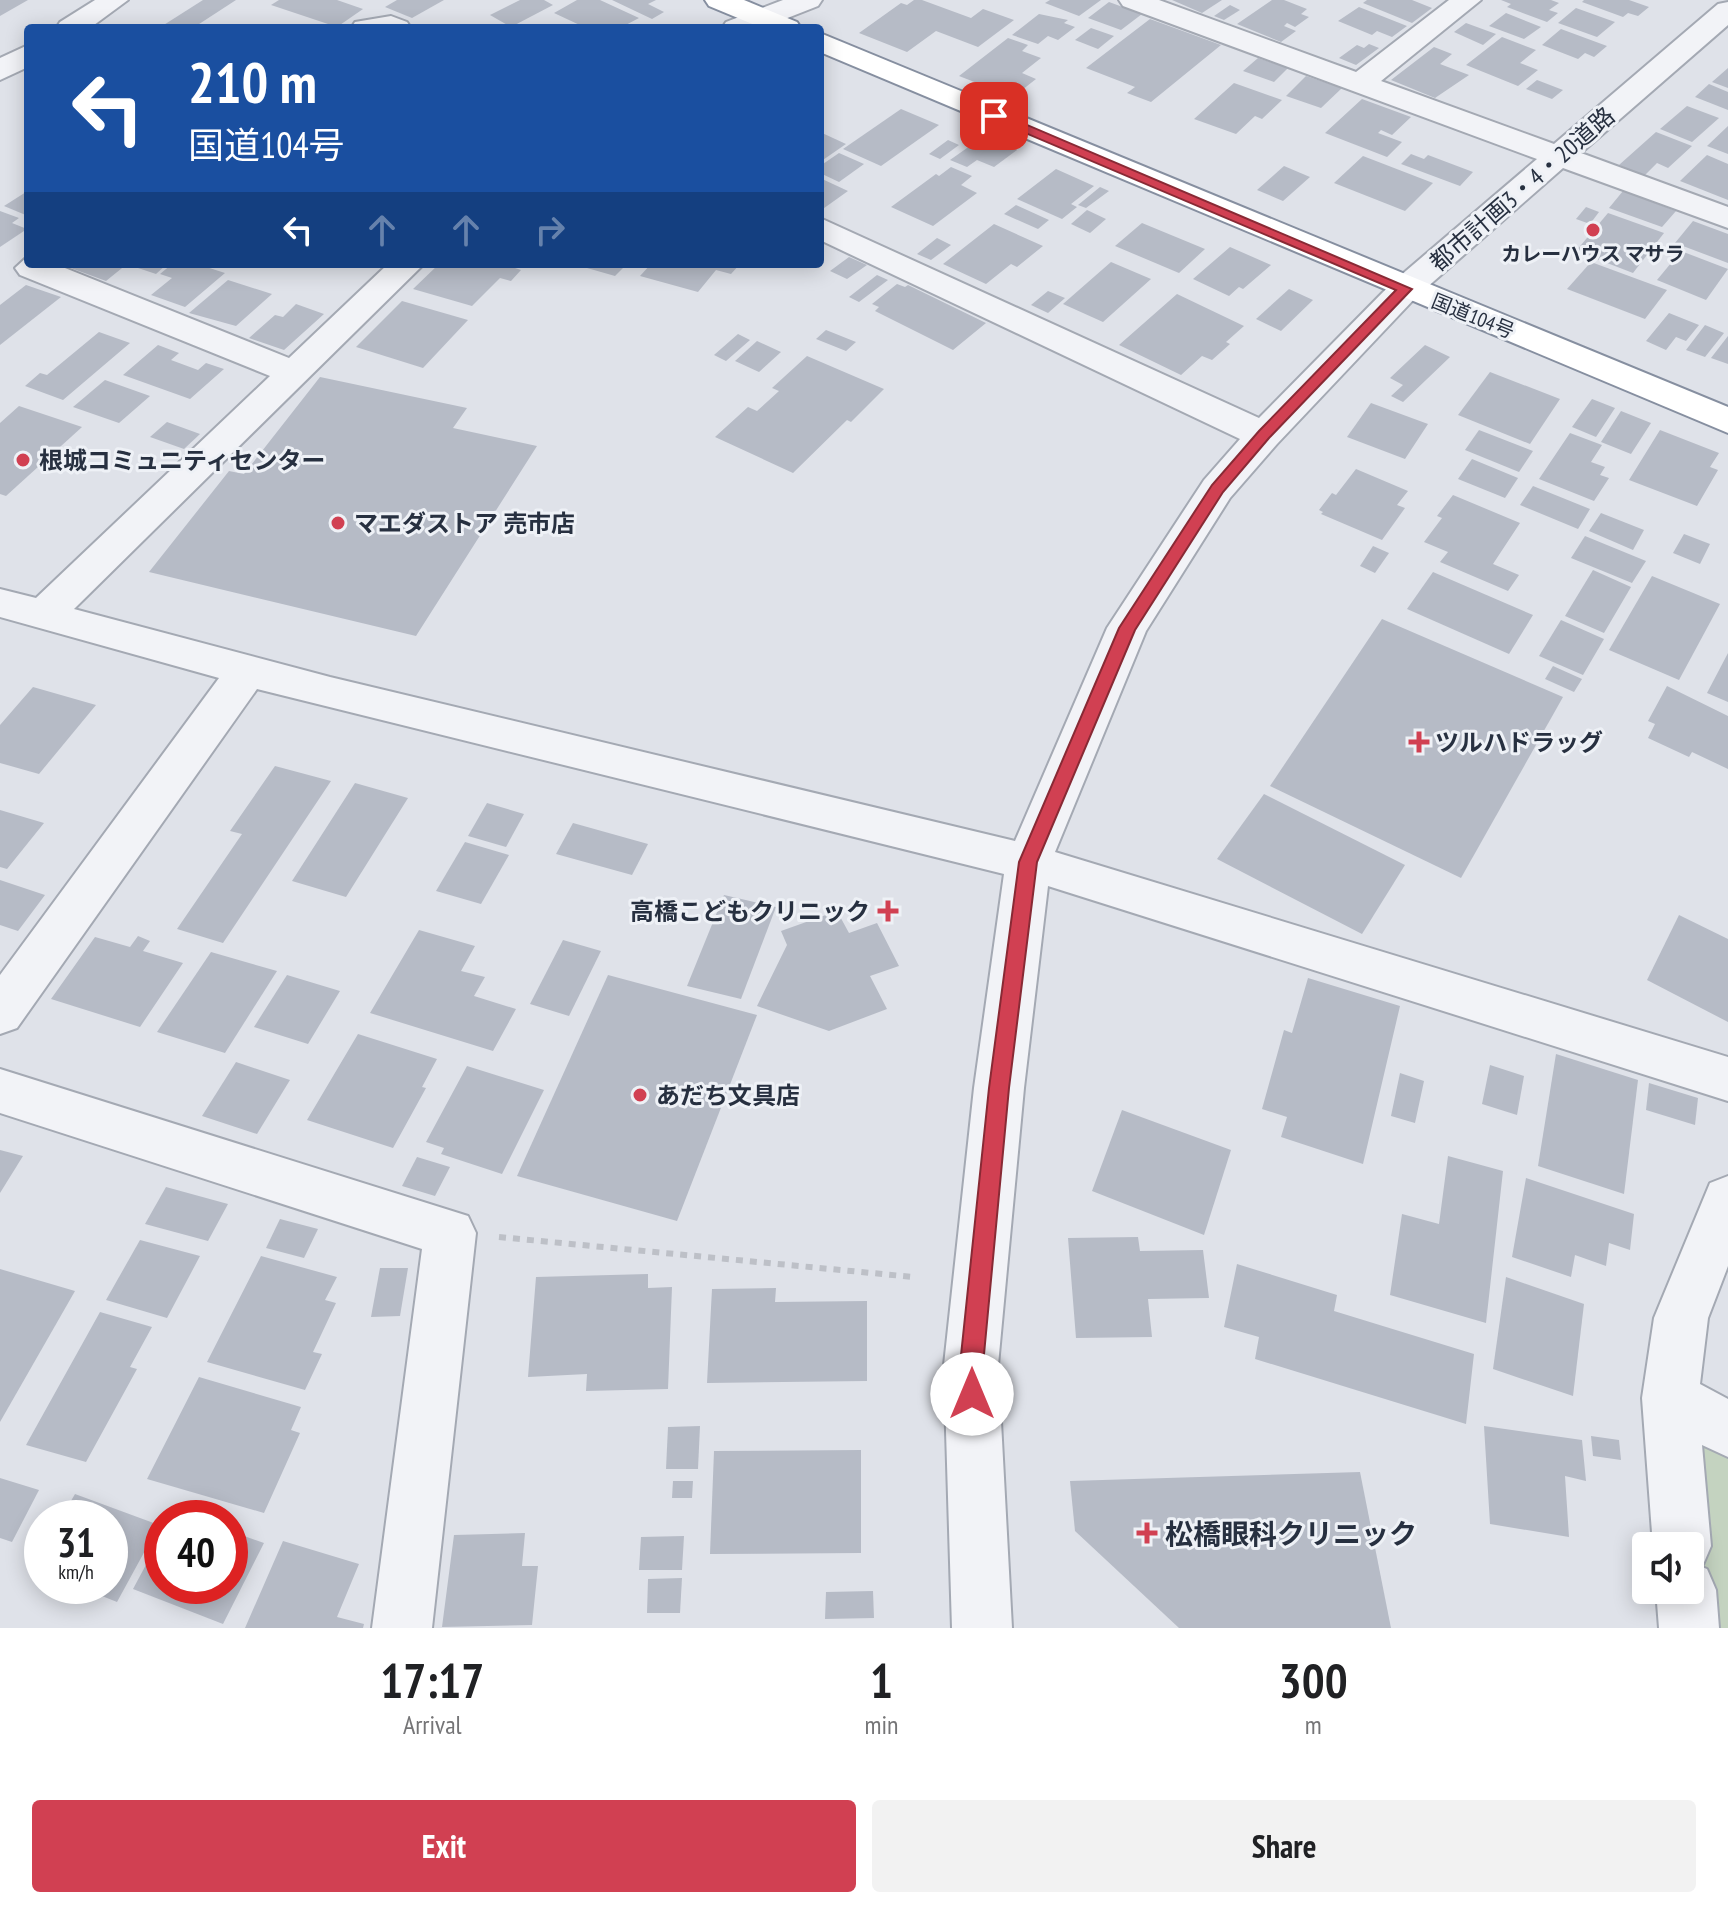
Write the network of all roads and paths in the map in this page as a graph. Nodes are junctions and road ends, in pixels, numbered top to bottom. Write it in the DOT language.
graph roads {
  1 [pos="114,0"];
  2 [pos="719,0"];
  3 [pos="808,0"];
  4 [pos="1133,0"];
  5 [pos="1467,0"];
  6 [pos="1728,10"];
  7 [pos="748,22"];
  8 [pos="76,24"];
  9 [pos="824,44"];
  10 [pos="1360,83"];
  11 [pos="1561,157"];
  12 [pos="1728,218"];
  13 [pos="824,230"];
  14 [pos="32,268"];
  15 [pos="403,268"];
  16 [pos="1405,289"];
  17 [pos="292,372"];
  18 [pos="1728,421"];
  19 [pos="1264,435"];
  20 [pos="0,603"];
  21 [pos="45,613"];
  22 [pos="247,671"];
  23 [pos="1028,862"];
  24 [pos="0,1013"];
  25 [pos="1728,1079"];
  26 [pos="0,1091"];
  27 [pos="1728,1200"];
  28 [pos="450,1233"];
  29 [pos="913,1277"];
  30 [pos="1670,1398"];
  31 [pos="1728,1429"];
  32 [pos="1681,1532"];
  33 [pos="1687,1604"];
  34 [pos="402,1628"];
  35 [pos="982,1628"];
  36 [pos="1689,1628"];
  1 -- 8 [label="street"];
  2 -- 7 [label="highway"];
  3 -- 7 [label="street"];
  4 -- 10 [label="street"];
  5 -- 10 [label="street"];
  6 -- 11 [label="street, 都市計画3・4・20道路"];
  9 -- 16 [label="highway, 国道104号"];
  10 -- 11 [label="street"];
  11 -- 12 [label="street"];
  11 -- 16 [label="street, 都市計画3・4・20道路"];
  13 -- 19 [label="street"];
  14 -- 17 [label="street"];
  15 -- 17 [label="street"];
  16 -- 18 [label="highway, 国道104号"];
  16 -- 19 [label="street, 都市計画3・4・20道路"];
  17 -- 21 [label="street"];
  19 -- 23 [label="street, 都市計画3・4・20道路"];
  20 -- 21 [label="street"];
  21 -- 22 [label="street"];
  22 -- 23 [label="street"];
  22 -- 24 [label="street"];
  23 -- 25 [label="street"];
  23 -- 35 [label="street, 都市計画3・4・20道路"];
  26 -- 28 [label="street"];
  27 -- 30 [label="street"];
  28 -- 29 [label="path"];
  28 -- 34 [label="street"];
  30 -- 31 [label="street"];
  30 -- 32 [label="street"];
  33 -- 36 [label="street"];
}
